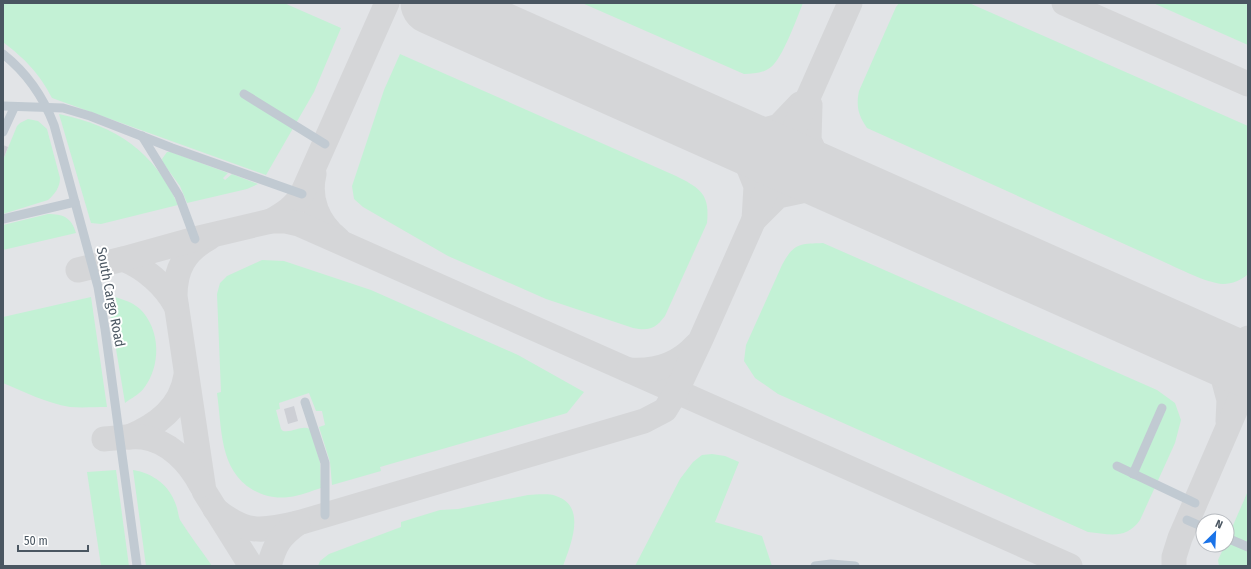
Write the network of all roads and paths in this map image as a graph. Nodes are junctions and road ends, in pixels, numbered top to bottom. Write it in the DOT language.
graph roads {
  1 [pos="3,54"];
  2 [pos="244,94"];
  3 [pos="3,106"];
  4 [pos="14,108"];
  5 [pos="48,108"];
  6 [pos="3,132"];
  7 [pos="142,136"];
  8 [pos="324,144"];
  9 [pos="302,194"];
  10 [pos="75,202"];
  11 [pos="3,219"];
  12 [pos="195,239"];
  13 [pos="305,402"];
  14 [pos="1162,408"];
  15 [pos="1117,466"];
  16 [pos="1133,474"];
  17 [pos="1195,503"];
  18 [pos="325,515"];
  19 [pos="1188,520"];
  20 [pos="1195,523"];
  21 [pos="1235,541"];
  22 [pos="1248,547"];
  23 [pos="137,566"];
  24 [pos="815,566"];
  25 [pos="855,566"];
  1 -- 5 [label="lane, South Cargo Road"];
  2 -- 8 [label="lane"];
  3 -- 4 [label="lane"];
  4 -- 5 [label="lane"];
  4 -- 6 [label="lane"];
  5 -- 7 [label="lane"];
  5 -- 10 [label="lane, South Cargo Road"];
  7 -- 9 [label="lane"];
  7 -- 12 [label="lane"];
  10 -- 11 [label="lane"];
  10 -- 23 [label="lane, South Cargo Road"];
  13 -- 18 [label="lane"];
  14 -- 16 [label="lane"];
  15 -- 16 [label="lane"];
  16 -- 17 [label="lane"];
  19 -- 20 [label="lane"];
  21 -- 22 [label="lane"];
  24 -- 25 [label="lane"];
}
